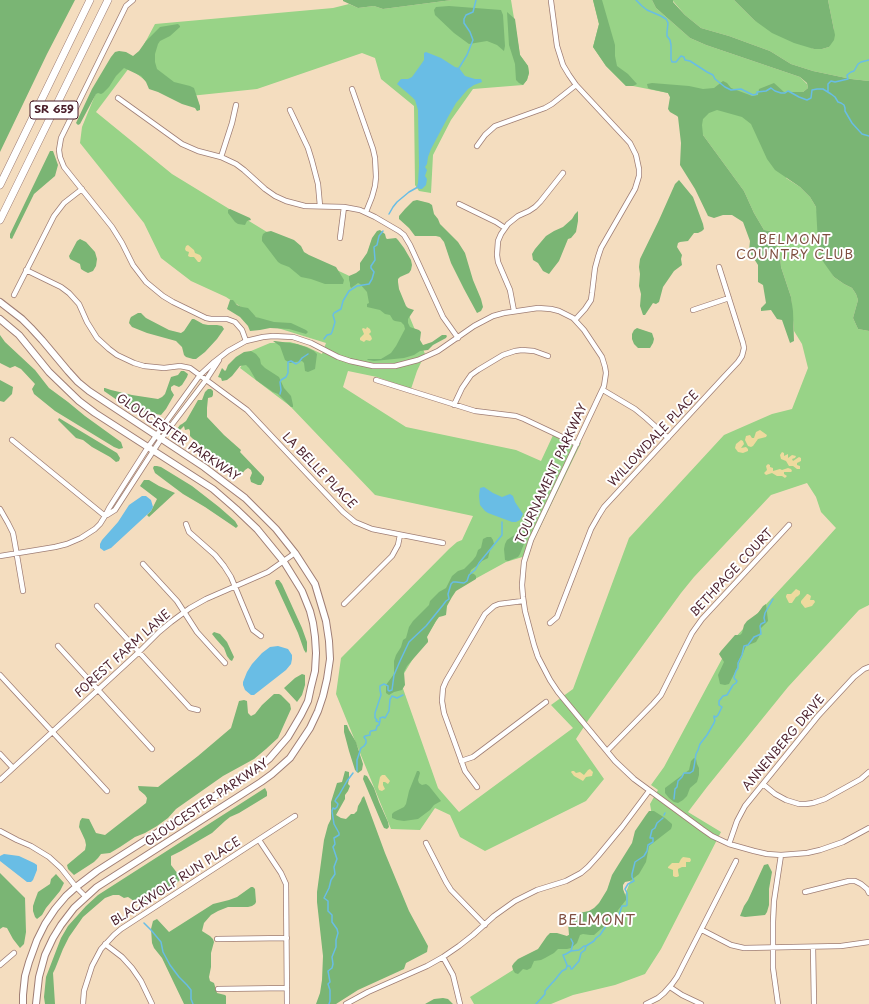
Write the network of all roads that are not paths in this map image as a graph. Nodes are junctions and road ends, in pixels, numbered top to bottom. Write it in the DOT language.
graph roads {
  1 [pos="90,0"];
  2 [pos="108,0"];
  3 [pos="133,0"];
  4 [pos="550,1"];
  5 [pos="576,85"];
  6 [pos="352,89"];
  7 [pos="118,98"];
  8 [pos="236,105"];
  9 [pos="290,110"];
  10 [pos="478,146"];
  11 [pos="221,157"];
  12 [pos="563,173"];
  13 [pos="0,185"];
  14 [pos="82,189"];
  15 [pos="459,204"];
  16 [pos="320,206"];
  17 [pos="344,207"];
  18 [pos="366,212"];
  19 [pos="0,220"];
  20 [pos="505,228"];
  21 [pos="340,238"];
  22 [pos="719,267"];
  23 [pos="26,270"];
  24 [pos="14,295"];
  25 [pos="729,298"];
  26 [pos="0,302"];
  27 [pos="693,310"];
  28 [pos="514,311"];
  29 [pos="0,319"];
  30 [pos="575,320"];
  31 [pos="458,338"];
  32 [pos="246,342"];
  33 [pos="548,356"];
  34 [pos="220,357"];
  35 [pos="200,375"];
  36 [pos="206,380"];
  37 [pos="376,380"];
  38 [pos="602,390"];
  39 [pos="454,405"];
  40 [pos="158,437"];
  41 [pos="668,438"];
  42 [pos="12,440"];
  43 [pos="577,444"];
  44 [pos="150,448"];
  45 [pos="0,509"];
  46 [pos="105,516"];
  47 [pos="186,524"];
  48 [pos="789,525"];
  49 [pos="400,535"];
  50 [pos="443,544"];
  51 [pos="17,553"];
  52 [pos="295,554"];
  53 [pos="0,556"];
  54 [pos="284,562"];
  55 [pos="143,564"];
  56 [pos="235,587"];
  57 [pos="23,591"];
  58 [pos="523,601"];
  59 [pos="344,604"];
  60 [pos="97,606"];
  61 [pos="184,612"];
  62 [pos="550,623"];
  63 [pos="261,636"];
  64 [pos="58,646"];
  65 [pos="139,652"];
  66 [pos="225,663"];
  67 [pos="869,667"];
  68 [pos="0,675"];
  69 [pos="98,690"];
  70 [pos="546,702"];
  71 [pos="198,710"];
  72 [pos="53,732"];
  73 [pos="152,749"];
  74 [pos="607,751"];
  75 [pos="0,754"];
  76 [pos="461,761"];
  77 [pos="13,768"];
  78 [pos="869,772"];
  79 [pos="0,780"];
  80 [pos="763,784"];
  81 [pos="477,787"];
  82 [pos="107,791"];
  83 [pos="649,791"];
  84 [pos="295,816"];
  85 [pos="869,828"];
  86 [pos="0,831"];
  87 [pos="259,840"];
  88 [pos="426,842"];
  89 [pos="730,844"];
  90 [pos="781,854"];
  91 [pos="736,861"];
  92 [pos="76,887"];
  93 [pos="805,892"];
  94 [pos="869,893"];
  95 [pos="86,896"];
  96 [pos="485,925"];
  97 [pos="702,930"];
  98 [pos="287,938"];
  99 [pos="217,939"];
  100 [pos="869,942"];
  101 [pos="105,944"];
  102 [pos="813,947"];
  103 [pos="772,948"];
  104 [pos="14,953"];
  105 [pos="443,957"];
  106 [pos="0,965"];
  107 [pos="670,987"];
  108 [pos="287,988"];
  109 [pos="218,989"];
  110 [pos="23,1004"];
  111 [pos="36,1004"];
  112 [pos="83,1004"];
  113 [pos="152,1004"];
  114 [pos="287,1004"];
  115 [pos="346,1004"];
  116 [pos="460,1004"];
  117 [pos="646,1004"];
  118 [pos="701,1004"];
  119 [pos="778,1004"];
  120 [pos="814,1004"];
  1 -- 13 [label="main road, SR 659"];
  2 -- 19 [label="main road, SR 659"];
  3 -- 14 [label="street"];
  4 -- 5 [label="street"];
  5 -- 10 [label="street"];
  5 -- 30 [label="street"];
  6 -- 18 [label="street"];
  7 -- 11 [label="street"];
  8 -- 11 [label="street"];
  9 -- 16 [label="street"];
  11 -- 16 [label="street"];
  12 -- 20 [label="street"];
  14 -- 23 [label="street"];
  14 -- 32 [label="street"];
  15 -- 20 [label="street"];
  16 -- 17 [label="street"];
  17 -- 18 [label="street"];
  17 -- 21 [label="street"];
  18 -- 31 [label="street"];
  20 -- 28 [label="street"];
  22 -- 25 [label="street, WILLOWDALE PLACE"];
  23 -- 24 [label="street"];
  23 -- 35 [label="street, LA BELLE PLACE"];
  25 -- 27 [label="street"];
  25 -- 41 [label="street, WILLOWDALE PLACE"];
  26 -- 40 [label="main road, GLOUCESTER PARKWAY"];
  28 -- 30 [label="street, TOURNAMENT PARKWAY"];
  28 -- 31 [label="street, TOURNAMENT PARKWAY"];
  29 -- 44 [label="main road, GLOUCESTER PARKWAY"];
  30 -- 38 [label="street, TOURNAMENT PARKWAY"];
  31 -- 32 [label="street, TOURNAMENT PARKWAY"];
  32 -- 34 [label="street, TOURNAMENT PARKWAY"];
  33 -- 39 [label="street"];
  34 -- 35 [label="street, TOURNAMENT PARKWAY"];
  34 -- 36 [label="street, TOURNAMENT PARKWAY"];
  35 -- 36 [label="street, LA BELLE PLACE"];
  35 -- 40 [label="street, TOURNAMENT PARKWAY"];
  36 -- 40 [label="street, TOURNAMENT PARKWAY"];
  36 -- 49 [label="street, LA BELLE PLACE"];
  37 -- 39 [label="street"];
  38 -- 41 [label="street"];
  38 -- 43 [label="street, TOURNAMENT PARKWAY"];
  39 -- 43 [label="street"];
  40 -- 44 [label="street"];
  40 -- 52 [label="main road, GLOUCESTER PARKWAY"];
  41 -- 62 [label="street, WILLOWDALE PLACE"];
  42 -- 46 [label="street"];
  43 -- 58 [label="street, TOURNAMENT PARKWAY"];
  44 -- 46 [label="street"];
  44 -- 54 [label="main road, GLOUCESTER PARKWAY"];
  45 -- 51 [label="street"];
  46 -- 51 [label="street"];
  47 -- 56 [label="street"];
  48 -- 74 [label="street, BETHPAGE COURT"];
  49 -- 50 [label="street, LA BELLE PLACE"];
  49 -- 59 [label="street"];
  51 -- 53 [label="street"];
  51 -- 57 [label="street"];
  52 -- 54 [label="street, FOREST FARM LANE"];
  52 -- 95 [label="main road, GLOUCESTER PARKWAY"];
  54 -- 56 [label="street, FOREST FARM LANE"];
  54 -- 92 [label="main road, GLOUCESTER PARKWAY"];
  55 -- 61 [label="street"];
  56 -- 61 [label="street, FOREST FARM LANE"];
  56 -- 63 [label="street"];
  58 -- 74 [label="street, TOURNAMENT PARKWAY"];
  58 -- 76 [label="street"];
  60 -- 65 [label="street"];
  61 -- 65 [label="street, FOREST FARM LANE"];
  61 -- 66 [label="street"];
  64 -- 69 [label="street"];
  65 -- 69 [label="street, FOREST FARM LANE"];
  65 -- 71 [label="street"];
  67 -- 80 [label="street, ANNENBERG DRIVE"];
  68 -- 72 [label="street"];
  69 -- 72 [label="street, FOREST FARM LANE"];
  69 -- 73 [label="street"];
  70 -- 76 [label="street"];
  72 -- 77 [label="street, FOREST FARM LANE"];
  72 -- 82 [label="street"];
  74 -- 83 [label="street, TOURNAMENT PARKWAY"];
  75 -- 77 [label="street"];
  76 -- 81 [label="street"];
  77 -- 79 [label="street, FOREST FARM LANE"];
  78 -- 80 [label="street"];
  80 -- 89 [label="street, ANNENBERG DRIVE"];
  83 -- 89 [label="street, TOURNAMENT PARKWAY"];
  83 -- 96 [label="street"];
  84 -- 87 [label="street, BLACKWOLF RUN PLACE"];
  85 -- 90 [label="street, TOURNAMENT PARKWAY"];
  86 -- 92 [label="street"];
  87 -- 98 [label="street"];
  87 -- 101 [label="street, BLACKWOLF RUN PLACE"];
  88 -- 96 [label="street"];
  89 -- 90 [label="street, TOURNAMENT PARKWAY"];
  90 -- 103 [label="street"];
  91 -- 97 [label="street"];
  92 -- 95 [label="street"];
  92 -- 110 [label="main road, GLOUCESTER PARKWAY"];
  93 -- 94 [label="street"];
  95 -- 111 [label="main road, GLOUCESTER PARKWAY"];
  96 -- 105 [label="street"];
  97 -- 103 [label="street"];
  97 -- 107 [label="street"];
  98 -- 99 [label="street"];
  98 -- 108 [label="street"];
  100 -- 102 [label="street"];
  101 -- 112 [label="street, BLACKWOLF RUN PLACE"];
  101 -- 113 [label="street"];
  102 -- 103 [label="street"];
  102 -- 120 [label="street"];
  103 -- 119 [label="street"];
  104 -- 106 [label="street"];
  105 -- 115 [label="street"];
  105 -- 116 [label="street"];
  107 -- 117 [label="street"];
  107 -- 118 [label="street"];
  108 -- 109 [label="street"];
  108 -- 114 [label="street"];
}
